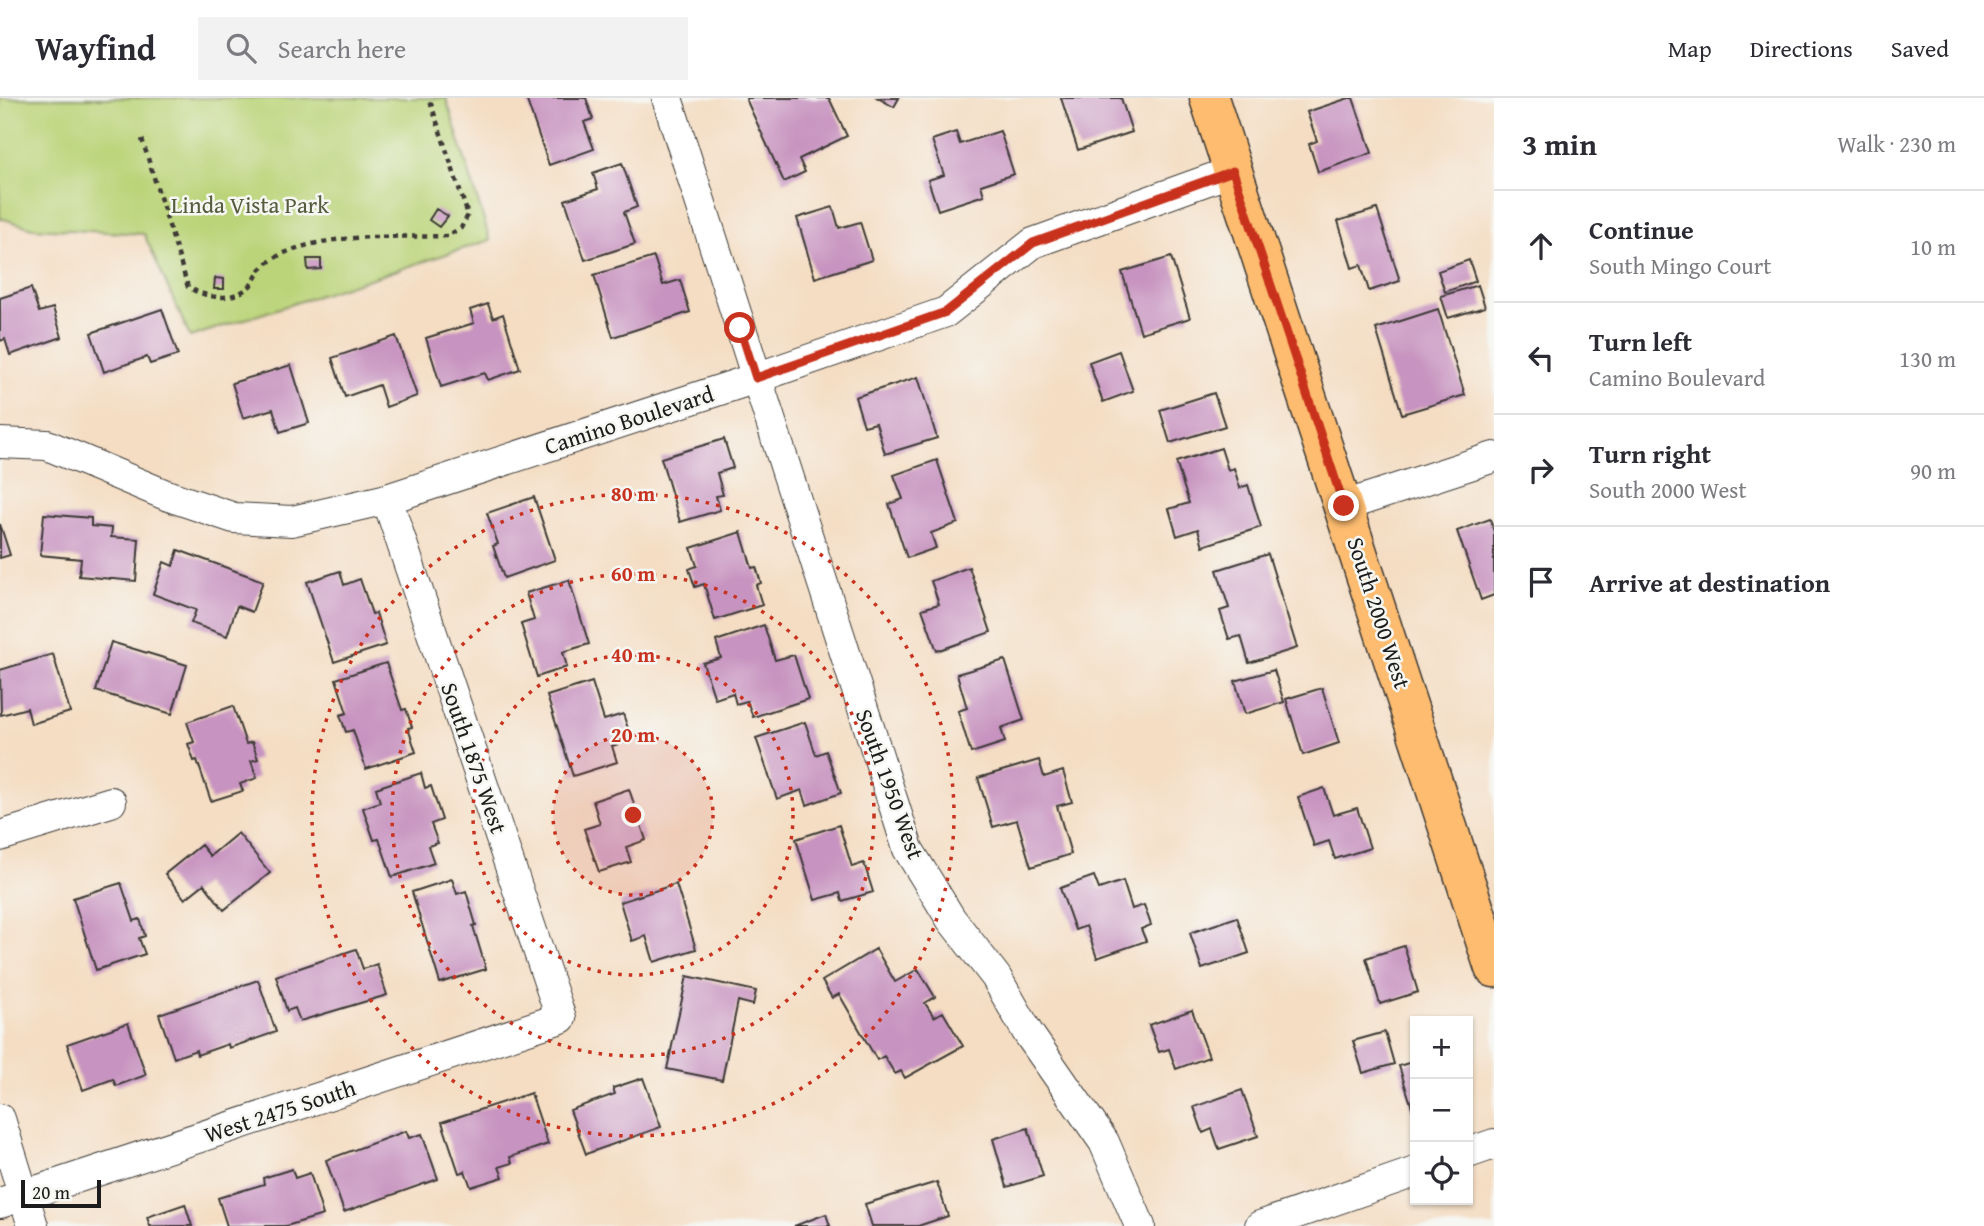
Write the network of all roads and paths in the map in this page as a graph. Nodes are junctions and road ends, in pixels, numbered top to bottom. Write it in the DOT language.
graph roads {
  1 [pos="429,98"];
  2 [pos="667,98"];
  3 [pos="1209,98"];
  4 [pos="142,139"];
  5 [pos="1233,171"];
  6 [pos="756,378"];
  7 [pos="0,443"];
  8 [pos="1494,457"];
  9 [pos="387,499"];
  10 [pos="1344,506"];
  11 [pos="111,802"];
  12 [pos="0,836"];
  13 [pos="1494,968"];
  14 [pos="561,1018"];
  15 [pos="0,1119"];
  16 [pos="1494,1144"];
  17 [pos="1473,1151"];
  18 [pos="1410,1174"];
  19 [pos="12,1200"];
  20 [pos="33,1226"];
  21 [pos="1140,1226"];
  22 [pos="1260,1226"];
  1 -- 4 [label="path"];
  2 -- 6 [label="street, South 1950 West"];
  3 -- 5 [label="main road, South 2000 West"];
  5 -- 6 [label="street, Camino Boulevard"];
  5 -- 10 [label="main road, South 2000 West"];
  6 -- 9 [label="street, Camino Boulevard"];
  6 -- 21 [label="street, South 1950 West"];
  7 -- 9 [label="street, Camino Boulevard"];
  8 -- 10 [label="street"];
  9 -- 14 [label="street, South 1875 West"];
  10 -- 13 [label="main road, South 2000 West"];
  11 -- 12 [label="street"];
  14 -- 19 [label="street, West 2475 South"];
  15 -- 19 [label="street"];
  16 -- 17 [label="street"];
  18 -- 22 [label="street"];
  19 -- 20 [label="street"];
}
